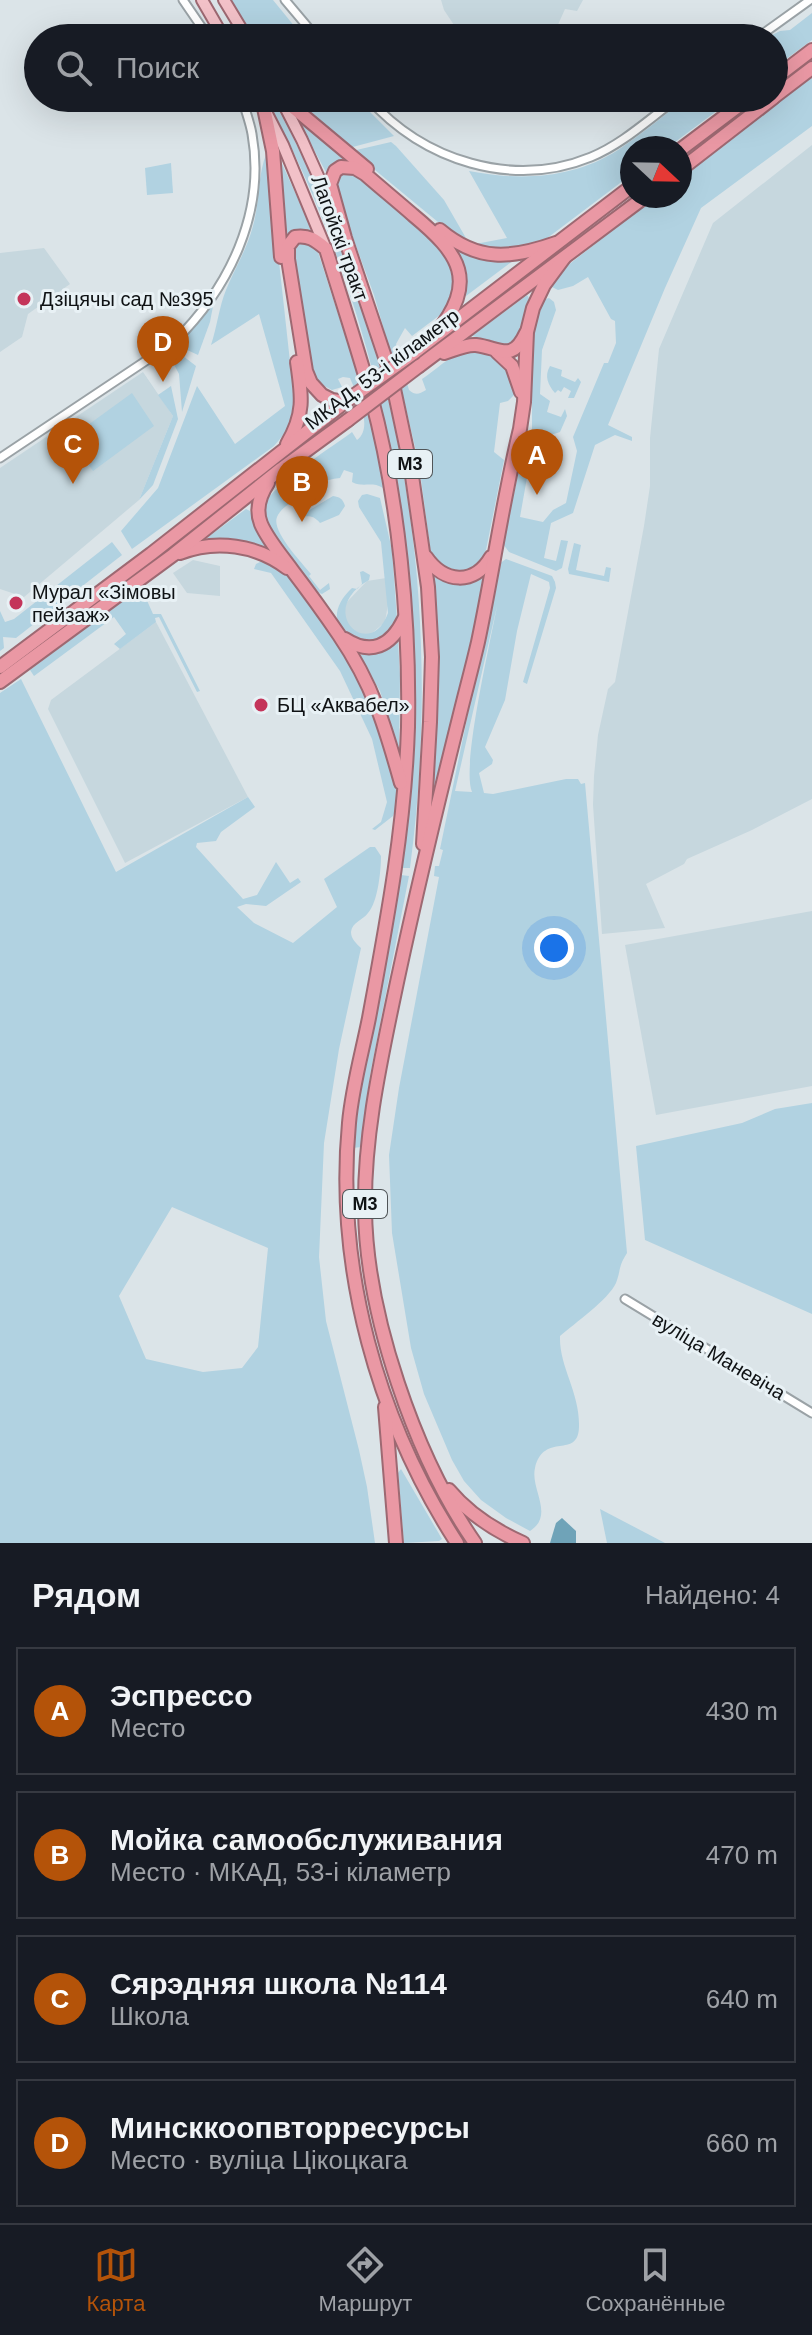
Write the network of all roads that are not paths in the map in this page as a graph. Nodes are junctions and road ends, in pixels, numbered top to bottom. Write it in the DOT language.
graph roads {
  1 [pos="183,0"];
  2 [pos="202,0"];
  3 [pos="224,0"];
  4 [pos="285,0"];
  5 [pos="810,0"];
  6 [pos="199,24"];
  7 [pos="216,24"];
  8 [pos="239,24"];
  9 [pos="305,24"];
  10 [pos="777,24"];
  11 [pos="812,50"];
  12 [pos="788,68"];
  13 [pos="812,68"];
  14 [pos="788,86"];
  15 [pos="246,112"];
  16 [pos="264,112"];
  17 [pos="266,112"];
  18 [pos="288,112"];
  19 [pos="298,112"];
  20 [pos="384,112"];
  21 [pos="659,112"];
  22 [pos="730,112"];
  23 [pos="755,112"];
  24 [pos="692,141"];
  25 [pos="692,161"];
  26 [pos="620,195"];
  27 [pos="630,208"];
  28 [pos="345,238"];
  29 [pos="556,243"];
  30 [pos="326,249"];
  31 [pos="564,258"];
  32 [pos="527,332"];
  33 [pos="435,335"];
  34 [pos="497,352"];
  35 [pos="424,362"];
  36 [pos="345,402"];
  37 [pos="524,402"];
  38 [pos="283,450"];
  39 [pos="0,458"];
  40 [pos="281,469"];
  41 [pos="495,551"];
  42 [pos="424,554"];
  43 [pos="173,555"];
  44 [pos="298,577"];
  45 [pos="405,617"];
  46 [pos="62,628"];
  47 [pos="339,635"];
  48 [pos="0,667"];
  49 [pos="0,682"];
  50 [pos="404,798"];
  51 [pos="420,875"];
  52 [pos="625,1299"];
  53 [pos="383,1392"];
  54 [pos="812,1413"];
  55 [pos="437,1475"];
  56 [pos="396,1543"];
  57 [pos="457,1543"];
  58 [pos="475,1543"];
  59 [pos="523,1543"];
  1 -- 6 [label="street"];
  2 -- 7 [label="main road"];
  3 -- 8 [label="main road"];
  4 -- 9 [label="street"];
  5 -- 10 [label="street"];
  11 -- 12 [label="highway"];
  13 -- 14 [label="highway"];
  15 -- 39 [label="street"];
  16 -- 38 [label="highway"];
  17 -- 30 [label="main road, Лагойскі тракт / М3"];
  18 -- 28 [label="main road, Лагойскі тракт / М3"];
  19 -- 29 [label="highway"];
  20 -- 21 [label="street"];
  22 -- 24 [label="highway"];
  23 -- 25 [label="highway"];
  26 -- 29 [label="highway, МКАД, 53-і кіламетр"];
  27 -- 31 [label="highway, МКАД, 53-і кіламетр"];
  28 -- 33 [label="highway"];
  28 -- 42 [label="highway, Лагойскі тракт / М3"];
  29 -- 33 [label="highway, МКАД, 53-і кіламетр"];
  30 -- 36 [label="highway"];
  30 -- 45 [label="highway, Лагойскі тракт / М3"];
  31 -- 32 [label="highway"];
  31 -- 35 [label="highway, МКАД, 53-і кіламетр"];
  32 -- 34 [label="highway"];
  32 -- 37 [label="highway"];
  33 -- 36 [label="highway, МКАД, 53-і кіламетр, bridge"];
  34 -- 35 [label="highway"];
  34 -- 37 [label="highway"];
  35 -- 40 [label="highway, МКАД, 53-і кіламетр, bridge"];
  36 -- 38 [label="highway, МКАД, 53-і кіламетр"];
  37 -- 41 [label="highway"];
  38 -- 46 [label="highway, МКАД, 53-і кіламетр"];
  40 -- 43 [label="highway, МКАД, 53-і кіламетр"];
  40 -- 44 [label="highway"];
  41 -- 42 [label="highway"];
  41 -- 51 [label="highway"];
  42 -- 51 [label="highway, М3"];
  43 -- 44 [label="highway"];
  43 -- 46 [label="highway, МКАД, 53-і кіламетр"];
  44 -- 47 [label="highway"];
  45 -- 47 [label="highway"];
  45 -- 50 [label="highway, М3"];
  46 -- 48 [label="highway"];
  46 -- 49 [label="highway"];
  47 -- 50 [label="highway"];
  50 -- 53 [label="highway, М3"];
  51 -- 55 [label="highway, М3"];
  52 -- 54 [label="street, вуліца Маневіча"];
  53 -- 56 [label="highway"];
  53 -- 57 [label="highway, М3"];
  55 -- 58 [label="highway, М3"];
  55 -- 59 [label="highway"];
}
